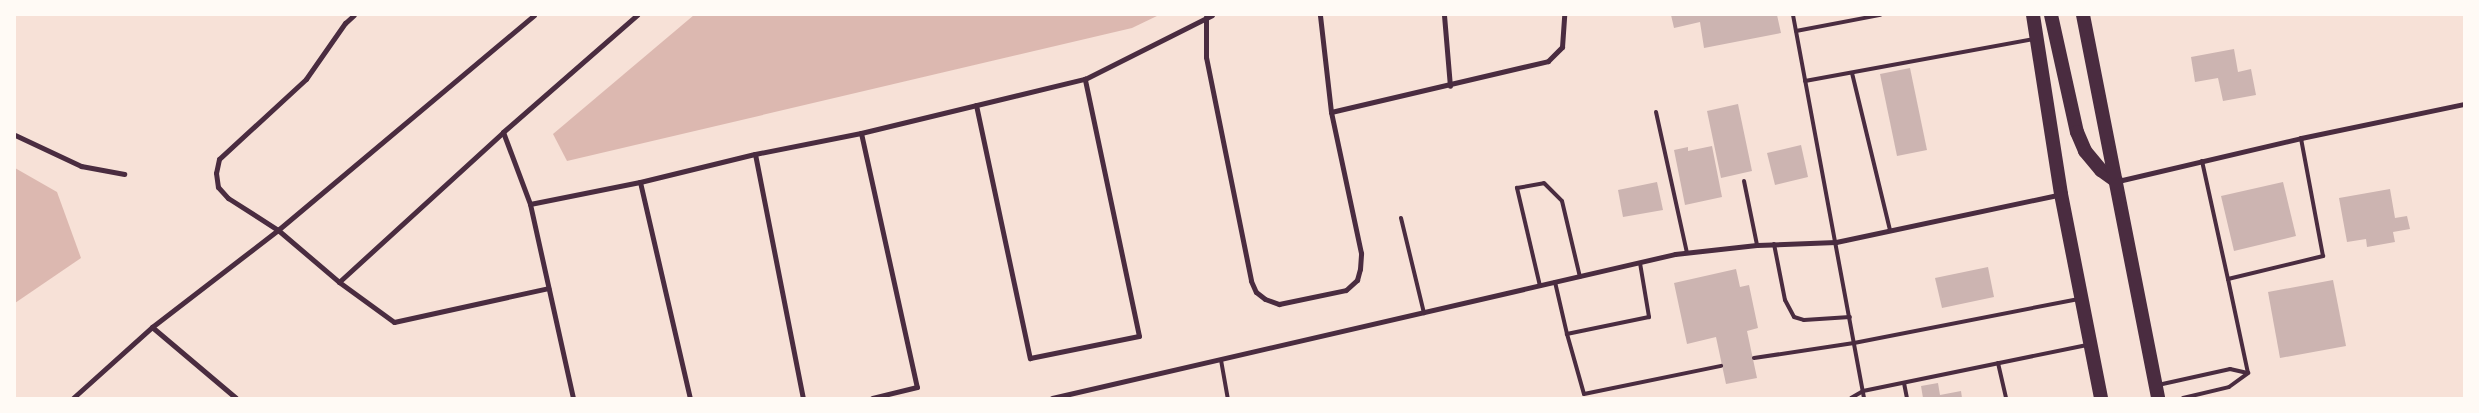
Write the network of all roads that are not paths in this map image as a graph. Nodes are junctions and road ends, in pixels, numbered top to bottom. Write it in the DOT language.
graph roads {
  1 [pos="354,15"];
  2 [pos="534,15"];
  3 [pos="637,15"];
  4 [pos="1212,15"];
  5 [pos="1320,15"];
  6 [pos="1444,15"];
  7 [pos="1564,15"];
  8 [pos="1793,15"];
  9 [pos="1880,15"];
  10 [pos="2033,15"];
  11 [pos="2051,15"];
  12 [pos="2083,15"];
  13 [pos="1206,17"];
  14 [pos="1796,31"];
  15 [pos="2036,39"];
  16 [pos="1852,73"];
  17 [pos="1085,79"];
  18 [pos="1805,81"];
  19 [pos="1450,86"];
  20 [pos="2464,104"];
  21 [pos="976,105"];
  22 [pos="1331,112"];
  23 [pos="1656,112"];
  24 [pos="504,132"];
  25 [pos="861,133"];
  26 [pos="15,135"];
  27 [pos="2301,138"];
  28 [pos="755,154"];
  29 [pos="2202,161"];
  30 [pos="124,174"];
  31 [pos="1744,181"];
  32 [pos="2116,181"];
  33 [pos="640,182"];
  34 [pos="2061,194"];
  35 [pos="530,204"];
  36 [pos="1401,218"];
  37 [pos="278,230"];
  38 [pos="1890,230"];
  39 [pos="1836,242"];
  40 [pos="1757,244"];
  41 [pos="1774,244"];
  42 [pos="1686,253"];
  43 [pos="1640,263"];
  44 [pos="1580,277"];
  45 [pos="2228,279"];
  46 [pos="339,282"];
  47 [pos="1555,282"];
  48 [pos="1540,286"];
  49 [pos="548,288"];
  50 [pos="2081,298"];
  51 [pos="1424,313"];
  52 [pos="1850,317"];
  53 [pos="152,327"];
  54 [pos="1567,334"];
  55 [pos="1854,342"];
  56 [pos="2090,344"];
  57 [pos="1754,358"];
  58 [pos="1221,360"];
  59 [pos="1998,363"];
  60 [pos="1721,366"];
  61 [pos="2248,373"];
  62 [pos="1904,383"];
  63 [pos="1863,391"];
  64 [pos="2156,392"];
  65 [pos="73,398"];
  66 [pos="236,398"];
  67 [pos="573,398"];
  68 [pos="690,398"];
  69 [pos="802,398"];
  70 [pos="872,398"];
  71 [pos="1052,398"];
  72 [pos="1228,398"];
  73 [pos="1851,398"];
  74 [pos="1864,398"];
  75 [pos="1907,398"];
  76 [pos="2006,398"];
  77 [pos="2101,398"];
  78 [pos="2183,398"];
  1 -- 37 [label="street"];
  2 -- 37 [label="street"];
  3 -- 24 [label="street"];
  4 -- 13 [label="street"];
  5 -- 22 [label="street"];
  6 -- 19 [label="street"];
  7 -- 19 [label="street"];
  8 -- 14 [label="lane"];
  9 -- 14 [label="lane"];
  10 -- 15 [label="highway"];
  11 -- 32 [label="highway"];
  12 -- 32 [label="highway"];
  13 -- 17 [label="street"];
  13 -- 22 [label="street"];
  14 -- 18 [label="lane"];
  15 -- 16 [label="lane"];
  15 -- 34 [label="highway"];
  16 -- 18 [label="lane"];
  16 -- 38 [label="lane"];
  17 -- 21 [label="street"];
  17 -- 21 [label="street"];
  18 -- 39 [label="lane"];
  19 -- 22 [label="street"];
  20 -- 27 [label="street"];
  21 -- 25 [label="street"];
  23 -- 42 [label="lane"];
  24 -- 35 [label="street"];
  24 -- 46 [label="street"];
  25 -- 28 [label="street"];
  25 -- 70 [label="street"];
  26 -- 30 [label="street"];
  27 -- 29 [label="street"];
  27 -- 45 [label="lane"];
  28 -- 33 [label="street"];
  28 -- 69 [label="street"];
  29 -- 32 [label="street"];
  29 -- 45 [label="lane"];
  31 -- 40 [label="lane"];
  32 -- 64 [label="highway"];
  33 -- 35 [label="street"];
  33 -- 68 [label="street"];
  34 -- 38 [label="street"];
  34 -- 50 [label="highway"];
  35 -- 49 [label="street"];
  36 -- 51 [label="lane"];
  37 -- 46 [label="street"];
  37 -- 53 [label="street"];
  38 -- 39 [label="street"];
  39 -- 41 [label="street"];
  39 -- 52 [label="lane"];
  40 -- 41 [label="street"];
  40 -- 42 [label="street"];
  41 -- 52 [label="lane"];
  42 -- 43 [label="street"];
  43 -- 44 [label="street"];
  43 -- 54 [label="lane"];
  44 -- 47 [label="street"];
  44 -- 48 [label="lane"];
  45 -- 61 [label="lane"];
  46 -- 49 [label="street"];
  47 -- 48 [label="street"];
  47 -- 54 [label="lane"];
  48 -- 51 [label="street"];
  49 -- 67 [label="street"];
  50 -- 55 [label="lane"];
  50 -- 56 [label="highway"];
  51 -- 58 [label="street"];
  52 -- 55 [label="lane"];
  53 -- 65 [label="street"];
  53 -- 66 [label="street"];
  54 -- 60 [label="lane"];
  55 -- 57 [label="lane"];
  55 -- 63 [label="lane"];
  56 -- 59 [label="lane"];
  56 -- 77 [label="highway"];
  58 -- 71 [label="street"];
  58 -- 72 [label="lane"];
  59 -- 62 [label="lane"];
  59 -- 76 [label="lane"];
  61 -- 64 [label="lane"];
  61 -- 78 [label="lane"];
  62 -- 63 [label="lane"];
  62 -- 75 [label="lane"];
  63 -- 73 [label="lane"];
  63 -- 74 [label="lane"];
}
